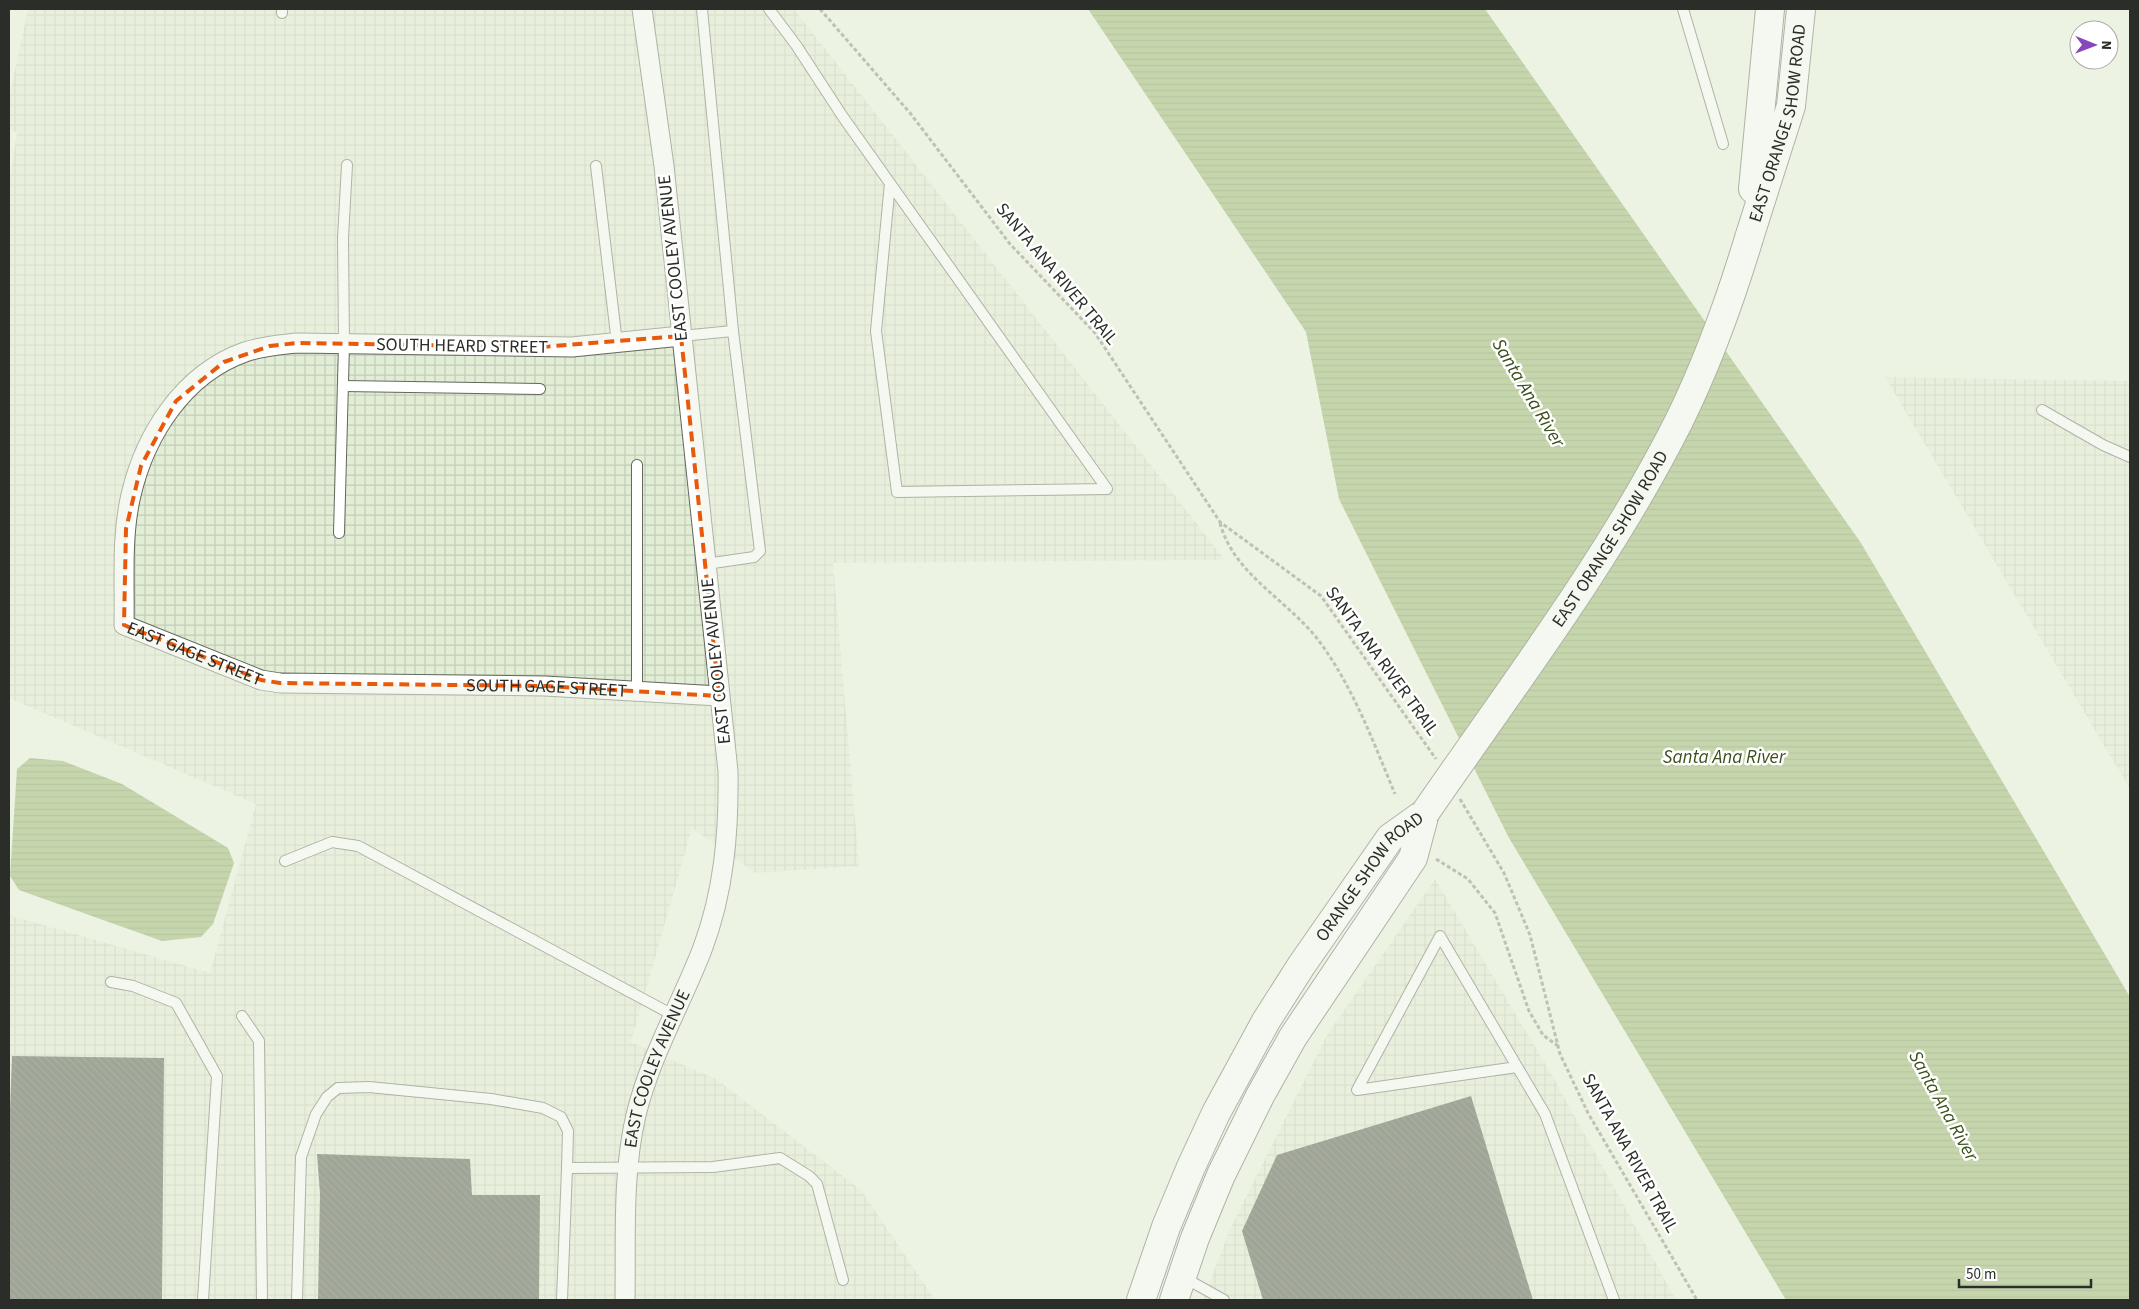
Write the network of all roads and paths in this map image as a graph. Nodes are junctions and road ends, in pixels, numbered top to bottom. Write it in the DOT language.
graph roads {
  1 [pos="642,9"];
  2 [pos="702,9"];
  3 [pos="768,9"];
  4 [pos="820,9"];
  5 [pos="1683,9"];
  6 [pos="1770,9"];
  7 [pos="1801,9"];
  8 [pos="1723,144"];
  9 [pos="347,164"];
  10 [pos="596,166"];
  11 [pos="890,183"];
  12 [pos="1749,238"];
  13 [pos="733,331"];
  14 [pos="681,336"];
  15 [pos="617,343"];
  16 [pos="344,344"];
  17 [pos="244,352"];
  18 [pos="343,386"];
  19 [pos="540,389"];
  20 [pos="2042,410"];
  21 [pos="2130,457"];
  22 [pos="637,465"];
  23 [pos="1220,522"];
  24 [pos="339,533"];
  25 [pos="706,564"];
  26 [pos="375,684"];
  27 [pos="637,691"];
  28 [pos="719,696"];
  29 [pos="1440,766"];
  30 [pos="1455,791"];
  31 [pos="1395,794"];
  32 [pos="1425,813"];
  33 [pos="1436,859"];
  34 [pos="285,861"];
  35 [pos="111,982"];
  36 [pos="673,1015"];
  37 [pos="242,1016"];
  38 [pos="1558,1046"];
  39 [pos="1247,1054"];
  40 [pos="1517,1067"];
  41 [pos="1276,1068"];
  42 [pos="629,1167"];
  43 [pos="567,1168"];
  44 [pos="843,1280"];
  45 [pos="1178,1288"];
  46 [pos="202,1300"];
  47 [pos="262,1300"];
  48 [pos="298,1300"];
  49 [pos="562,1300"];
  50 [pos="625,1300"];
  51 [pos="1141,1300"];
  52 [pos="1224,1300"];
  53 [pos="1614,1300"];
  54 [pos="1697,1300"];
  1 -- 14 [label="street, EAST COOLEY AVENUE"];
  2 -- 13 [label="lane"];
  3 -- 11 [label="lane"];
  4 -- 23 [label="path, SANTA ANA RIVER TRAIL"];
  5 -- 8 [label="lane"];
  6 -- 12 [label="main road, EAST ORANGE SHOW ROAD"];
  7 -- 12 [label="main road, EAST ORANGE SHOW ROAD"];
  9 -- 16 [label="lane"];
  10 -- 15 [label="lane"];
  11 -- 11 [label="lane"];
  12 -- 32 [label="main road, EAST ORANGE SHOW ROAD, bridge"];
  13 -- 14 [label="lane"];
  13 -- 25 [label="lane"];
  14 -- 15 [label="street, SOUTH HEARD STREET"];
  14 -- 25 [label="street, EAST COOLEY AVENUE"];
  15 -- 16 [label="street, SOUTH HEARD STREET"];
  16 -- 17 [label="street, SOUTH HEARD STREET"];
  16 -- 18 [label="lane"];
  17 -- 26 [label="street, EAST GAGE STREET"];
  18 -- 19 [label="lane"];
  18 -- 24 [label="lane"];
  20 -- 21 [label="lane"];
  22 -- 27 [label="lane"];
  23 -- 29 [label="path, SANTA ANA RIVER TRAIL"];
  23 -- 31 [label="path"];
  25 -- 28 [label="street, EAST COOLEY AVENUE"];
  26 -- 27 [label="street, SOUTH GAGE STREET"];
  27 -- 28 [label="street, SOUTH GAGE STREET"];
  28 -- 36 [label="street, EAST COOLEY AVENUE"];
  30 -- 38 [label="path, SANTA ANA RIVER TRAIL"];
  32 -- 39 [label="main road, ORANGE SHOW ROAD"];
  32 -- 41 [label="main road, ORANGE SHOW ROAD"];
  33 -- 38 [label="path"];
  34 -- 36 [label="lane"];
  35 -- 46 [label="lane"];
  36 -- 42 [label="street, EAST COOLEY AVENUE"];
  37 -- 47 [label="lane"];
  38 -- 54 [label="path, SANTA ANA RIVER TRAIL"];
  39 -- 41 [label="main road"];
  39 -- 51 [label="main road, ORANGE SHOW ROAD"];
  40 -- 40 [label="lane"];
  40 -- 53 [label="lane"];
  41 -- 45 [label="main road, ORANGE SHOW ROAD"];
  42 -- 43 [label="lane"];
  42 -- 44 [label="lane"];
  42 -- 50 [label="street, EAST COOLEY AVENUE"];
  43 -- 48 [label="lane"];
  43 -- 49 [label="lane"];
  45 -- 52 [label="lane"];
}
